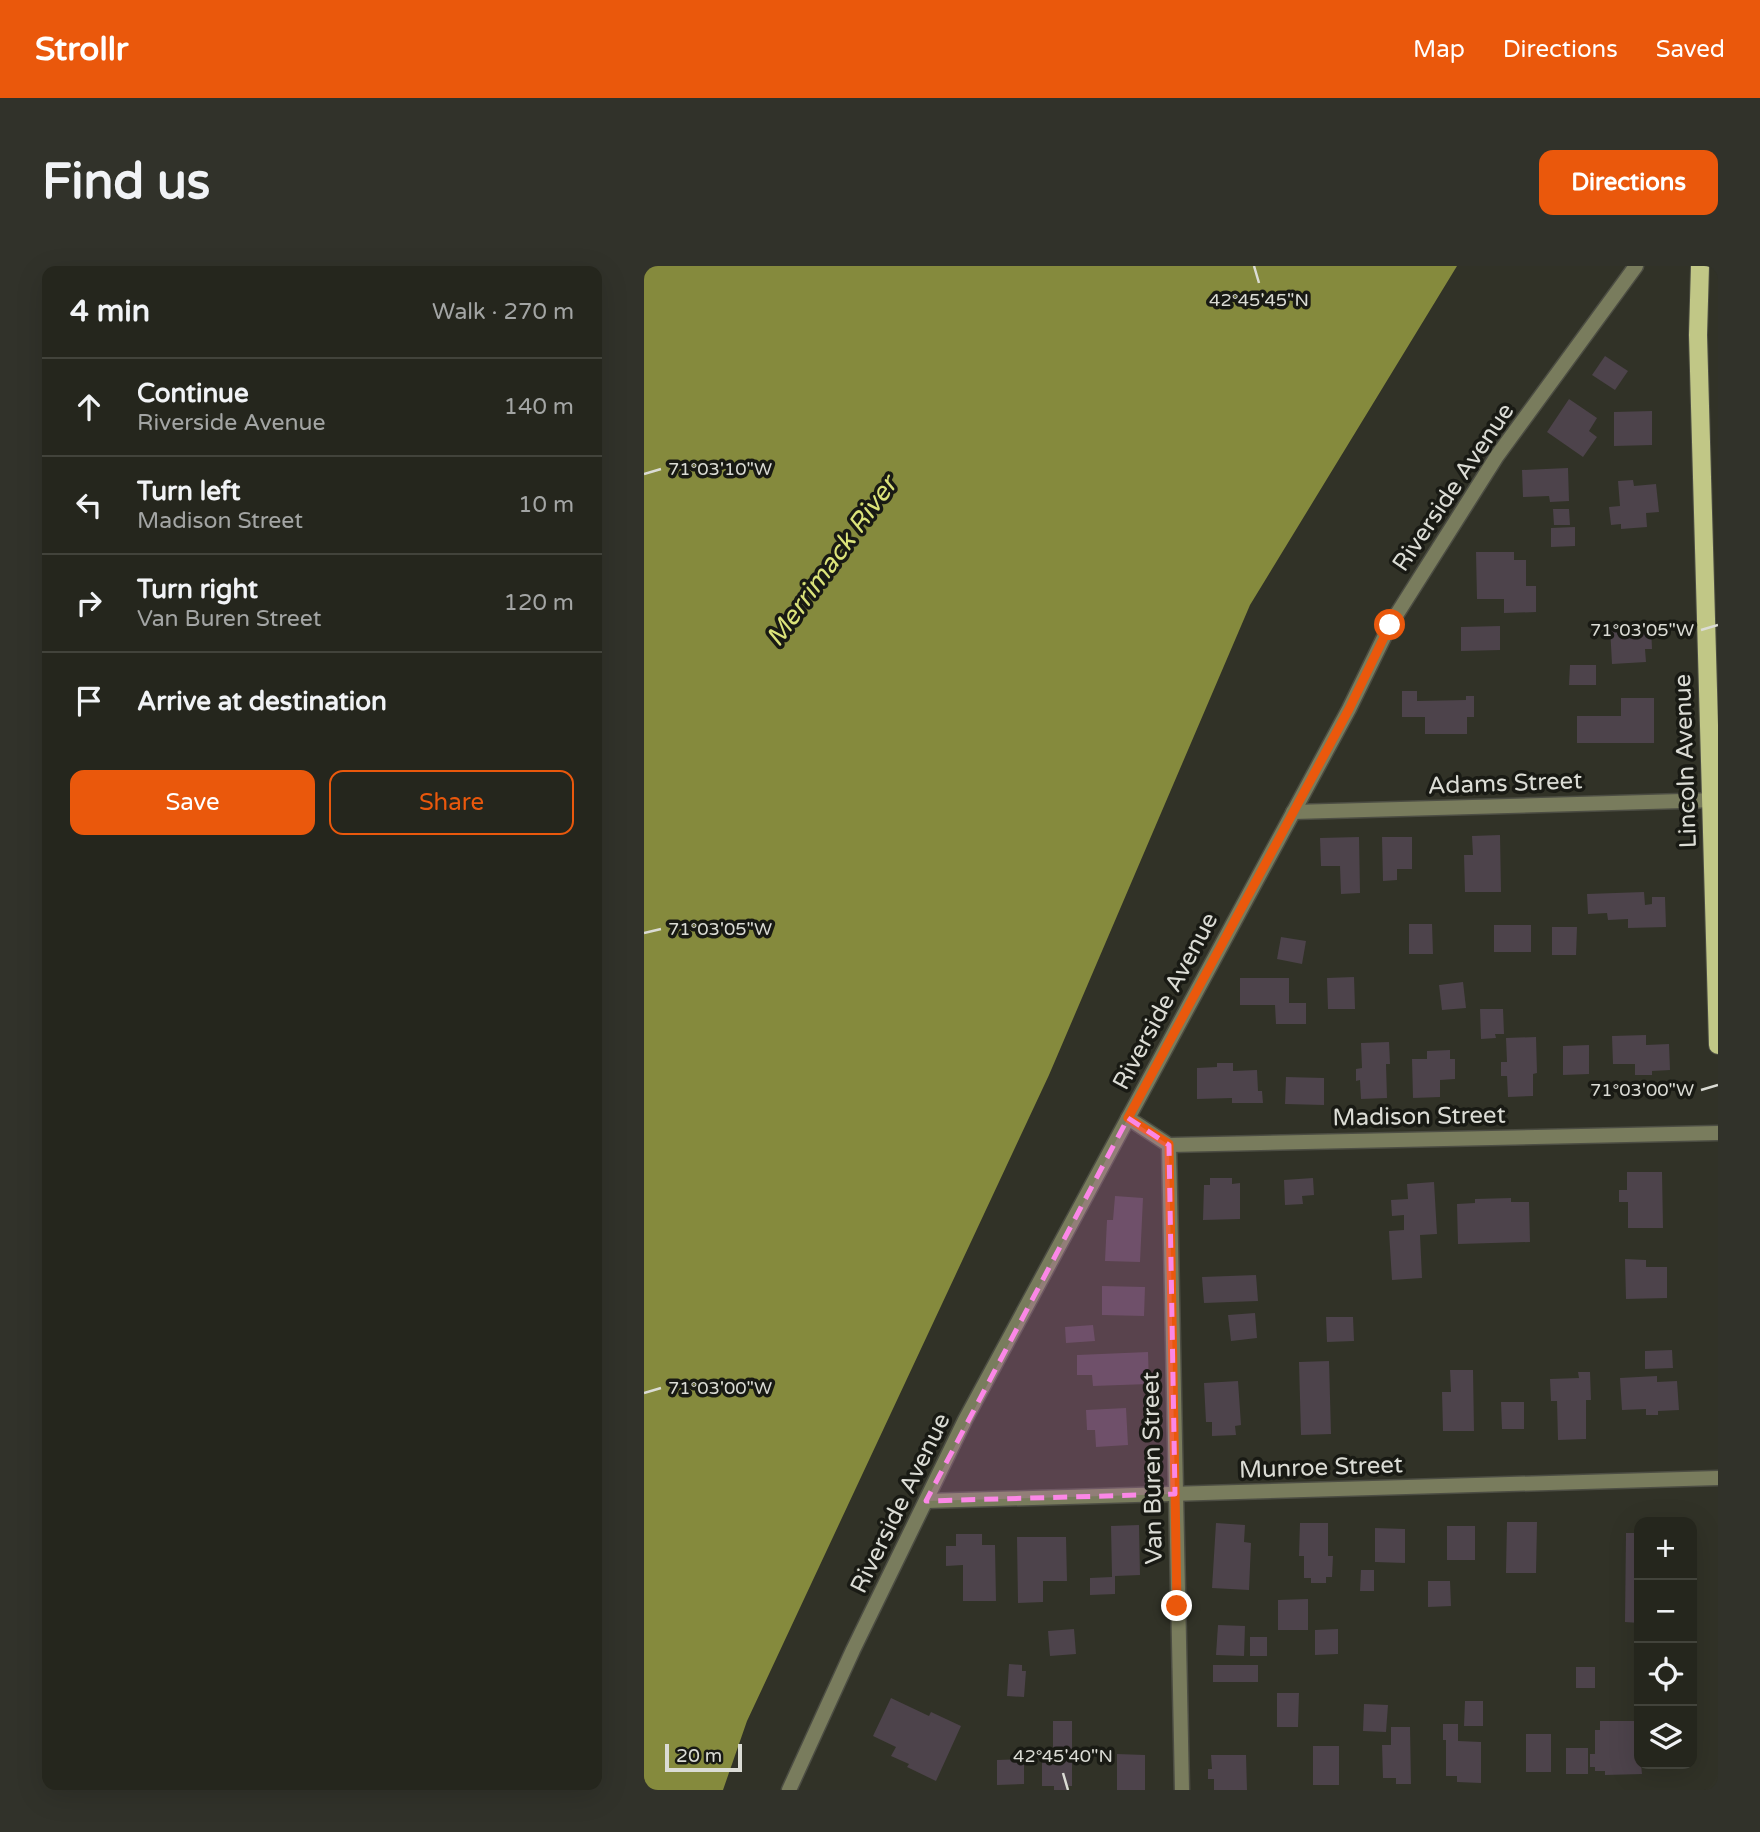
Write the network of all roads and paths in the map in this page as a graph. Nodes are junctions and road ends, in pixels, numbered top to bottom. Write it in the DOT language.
graph roads {
  1 [pos="1636,266"];
  2 [pos="1700,266"];
  3 [pos="1714,800"];
  4 [pos="1293,812"];
  5 [pos="1718,1045"];
  6 [pos="1128,1118"];
  7 [pos="1718,1133"];
  8 [pos="1169,1144"];
  9 [pos="1718,1478"];
  10 [pos="1174,1494"];
  11 [pos="926,1501"];
  12 [pos="789,1790"];
  13 [pos="1182,1790"];
  1 -- 4 [label="street, Riverside Avenue"];
  2 -- 3 [label="main road, Lincoln Avenue"];
  3 -- 4 [label="street, Adams Street"];
  3 -- 5 [label="main road, Lincoln Avenue"];
  4 -- 6 [label="street, Riverside Avenue"];
  6 -- 8 [label="street"];
  6 -- 11 [label="street, Riverside Avenue"];
  7 -- 8 [label="street, Madison Street"];
  8 -- 10 [label="street, Van Buren Street"];
  9 -- 10 [label="street, Munroe Street"];
  10 -- 11 [label="street, Munroe Street"];
  10 -- 13 [label="street, Van Buren Street"];
  11 -- 12 [label="street, Riverside Avenue"];
}
